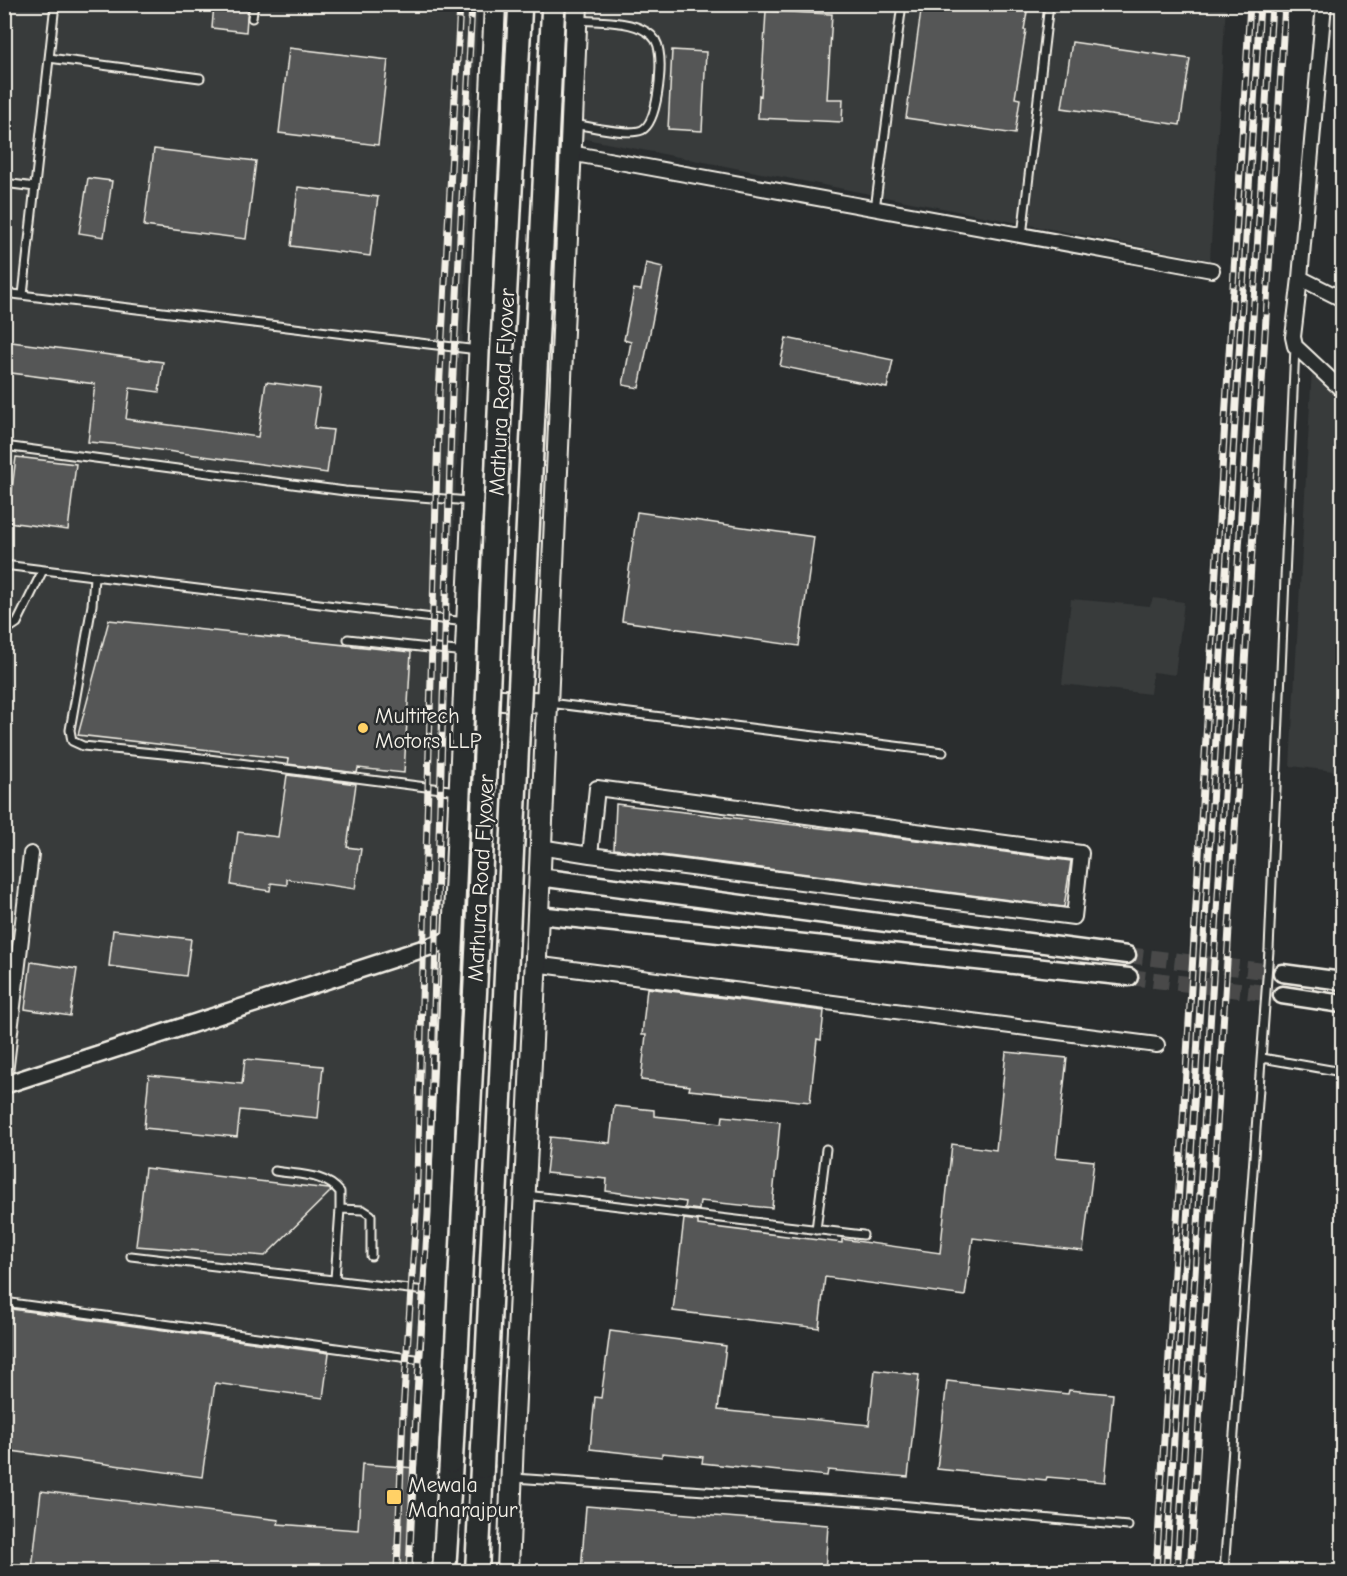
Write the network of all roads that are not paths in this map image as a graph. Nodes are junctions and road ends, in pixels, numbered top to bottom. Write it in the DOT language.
graph roads {
  1 [pos="55,4"];
  2 [pos="254,4"];
  3 [pos="495,4"];
  4 [pos="520,4"];
  5 [pos="553,4"];
  6 [pos="902,4"];
  7 [pos="1049,4"];
  8 [pos="1324,4"];
  9 [pos="577,12"];
  10 [pos="252,18"];
  11 [pos="49,58"];
  12 [pos="200,78"];
  13 [pos="572,124"];
  14 [pos="570,153"];
  15 [pos="4,183"];
  16 [pos="35,187"];
  17 [pos="875,209"];
  18 [pos="1022,236"];
  19 [pos="1212,270"];
  20 [pos="1300,278"];
  21 [pos="4,293"];
  22 [pos="23,296"];
  23 [pos="1342,299"];
  24 [pos="1295,346"];
  25 [pos="480,351"];
  26 [pos="1342,390"];
  27 [pos="4,446"];
  28 [pos="473,502"];
  29 [pos="4,565"];
  30 [pos="43,570"];
  31 [pos="94,577"];
  32 [pos="468,622"];
  33 [pos="4,628"];
  34 [pos="348,639"];
  35 [pos="466,652"];
  36 [pos="464,698"];
  37 [pos="546,703"];
  38 [pos="943,752"];
  39 [pos="459,792"];
  40 [pos="540,847"];
  41 [pos="31,854"];
  42 [pos="590,855"];
  43 [pos="538,878"];
  44 [pos="538,915"];
  45 [pos="453,939"];
  46 [pos="1127,956"];
  47 [pos="534,964"];
  48 [pos="1282,973"];
  49 [pos="1129,977"];
  50 [pos="1342,981"];
  51 [pos="1282,995"];
  52 [pos="1342,1004"];
  53 [pos="1156,1044"];
  54 [pos="1262,1058"];
  55 [pos="1342,1072"];
  56 [pos="4,1084"];
  57 [pos="826,1149"];
  58 [pos="275,1171"];
  59 [pos="524,1195"];
  60 [pos="340,1209"];
  61 [pos="816,1230"];
  62 [pos="863,1235"];
  63 [pos="131,1256"];
  64 [pos="371,1256"];
  65 [pos="335,1279"];
  66 [pos="437,1293"];
  67 [pos="4,1302"];
  68 [pos="432,1361"];
  69 [pos="511,1478"];
  70 [pos="1128,1526"];
  71 [pos="421,1572"];
  72 [pos="444,1572"];
  73 [pos="477,1572"];
  74 [pos="508,1572"];
  75 [pos="1224,1572"];
  1 -- 11 [label="lane"];
  2 -- 10 [label="lane"];
  3 -- 25 [label="main road"];
  4 -- 72 [label="highway, Mathura Road Flyover, bridge"];
  5 -- 73 [label="highway, Mathura Road Flyover, bridge"];
  6 -- 17 [label="lane"];
  7 -- 18 [label="lane"];
  8 -- 20 [label="street"];
  9 -- 13 [label="main road"];
  9 -- 13 [label="lane"];
  11 -- 12 [label="lane"];
  11 -- 16 [label="lane"];
  13 -- 14 [label="main road"];
  14 -- 17 [label="street"];
  14 -- 37 [label="main road"];
  15 -- 16 [label="lane"];
  16 -- 22 [label="lane"];
  17 -- 18 [label="street"];
  18 -- 19 [label="street"];
  20 -- 23 [label="street"];
  20 -- 24 [label="street"];
  21 -- 22 [label="lane"];
  22 -- 25 [label="lane"];
  24 -- 26 [label="street"];
  24 -- 54 [label="lane"];
  25 -- 28 [label="main road"];
  27 -- 28 [label="lane"];
  28 -- 32 [label="main road"];
  29 -- 30 [label="lane"];
  30 -- 31 [label="lane"];
  30 -- 33 [label="lane"];
  31 -- 32 [label="lane"];
  31 -- 39 [label="lane"];
  32 -- 35 [label="main road"];
  34 -- 35 [label="lane"];
  35 -- 36 [label="main road"];
  36 -- 37 [label="main road"];
  36 -- 39 [label="main road"];
  37 -- 38 [label="lane"];
  37 -- 40 [label="main road"];
  39 -- 45 [label="main road"];
  40 -- 42 [label="street"];
  40 -- 43 [label="main road"];
  41 -- 56 [label="street"];
  42 -- 42 [label="street"];
  43 -- 44 [label="main road"];
  43 -- 46 [label="street"];
  44 -- 47 [label="main road"];
  44 -- 49 [label="street"];
  45 -- 56 [label="street"];
  45 -- 66 [label="main road"];
  47 -- 53 [label="street"];
  47 -- 59 [label="main road"];
  48 -- 50 [label="street"];
  51 -- 52 [label="street"];
  54 -- 55 [label="lane"];
  54 -- 75 [label="lane"];
  57 -- 61 [label="lane"];
  58 -- 60 [label="lane"];
  59 -- 61 [label="lane"];
  59 -- 69 [label="main road"];
  60 -- 64 [label="lane"];
  60 -- 65 [label="lane"];
  61 -- 62 [label="lane"];
  63 -- 65 [label="lane"];
  65 -- 66 [label="lane"];
  66 -- 68 [label="main road"];
  67 -- 68 [label="lane"];
  68 -- 71 [label="main road"];
  69 -- 70 [label="lane"];
  69 -- 74 [label="main road"];
}
